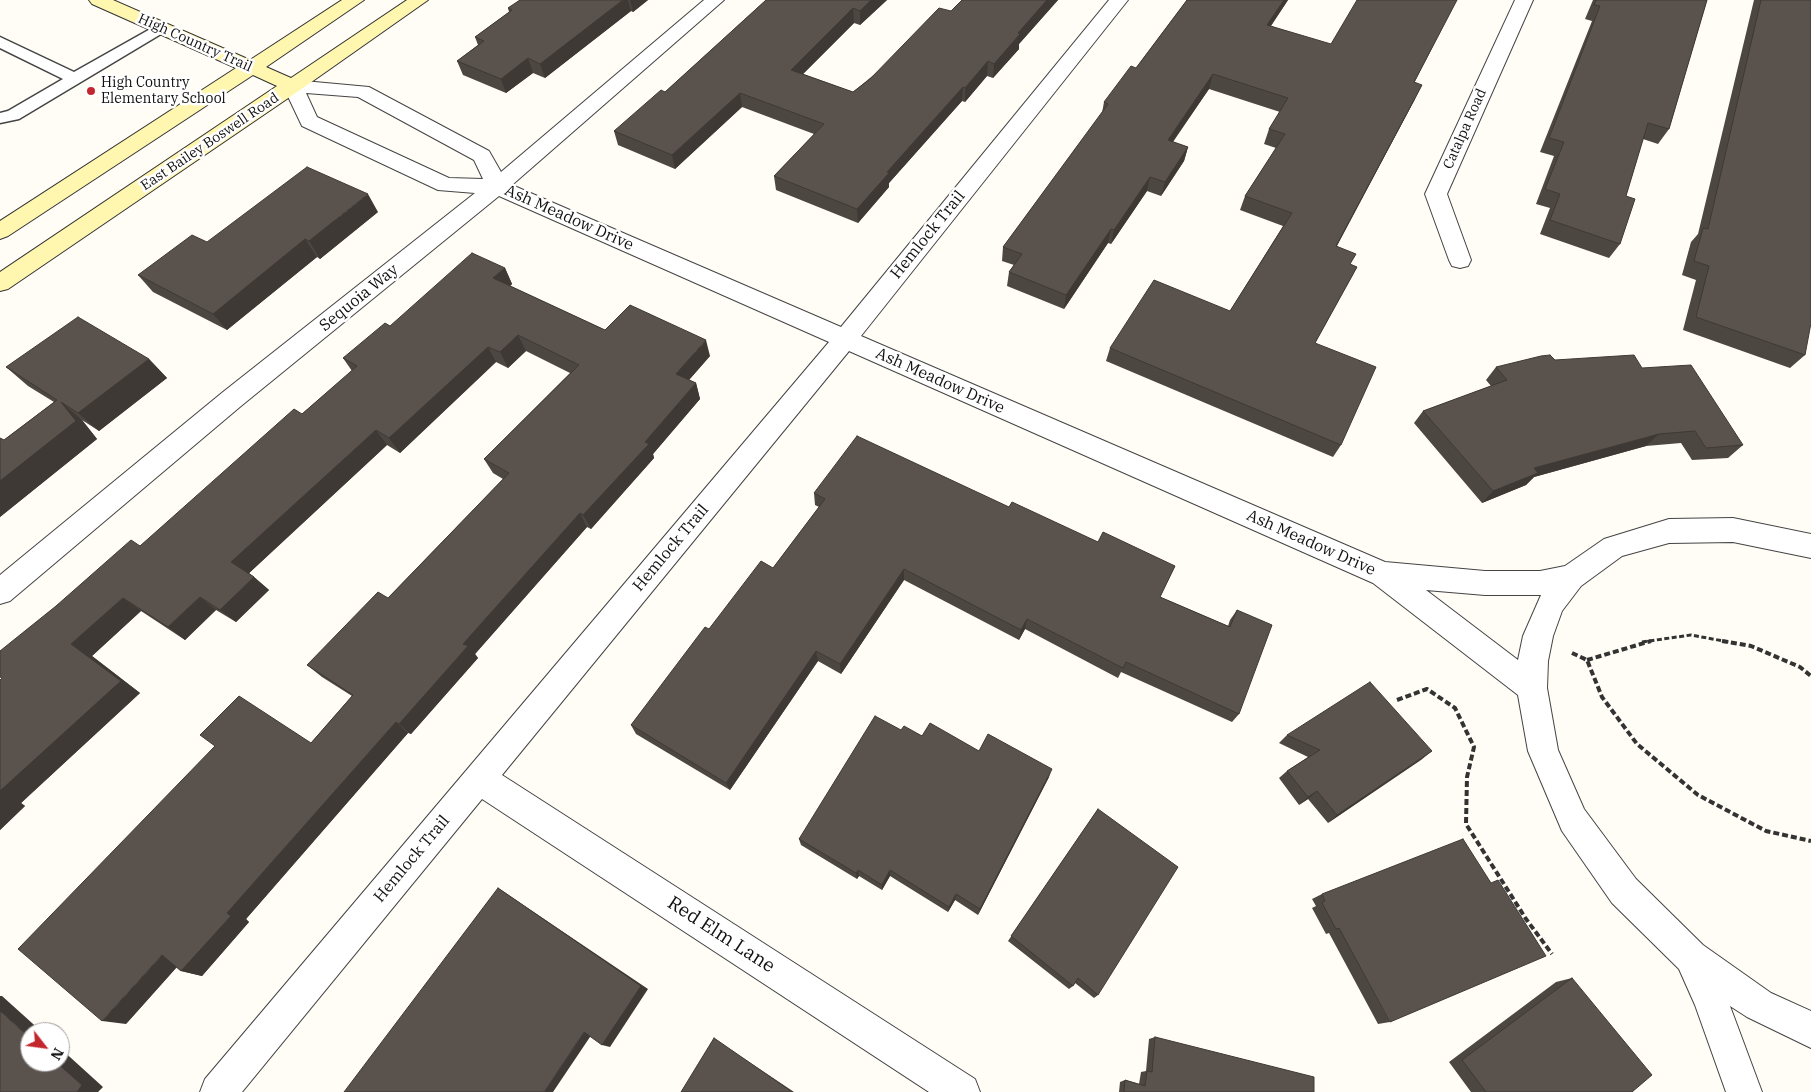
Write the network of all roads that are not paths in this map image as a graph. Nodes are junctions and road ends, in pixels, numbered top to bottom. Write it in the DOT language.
graph roads {
  1 [pos="354,0"];
  2 [pos="420,0"];
  3 [pos="714,0"];
  4 [pos="1119,0"];
  5 [pos="1524,0"];
  6 [pos="108,2"];
  7 [pos="162,28"];
  8 [pos="0,42"];
  9 [pos="251,67"];
  10 [pos="76,79"];
  11 [pos="293,86"];
  12 [pos="0,118"];
  13 [pos="497,187"];
  14 [pos="0,231"];
  15 [pos="1460,260"];
  16 [pos="0,283"];
  17 [pos="846,339"];
  18 [pos="1808,542"];
  19 [pos="1383,574"];
  20 [pos="1571,577"];
  21 [pos="0,592"];
  22 [pos="1532,688"];
  23 [pos="480,779"];
  24 [pos="1691,957"];
  25 [pos="1811,1030"];
  26 [pos="218,1092"];
  27 [pos="962,1092"];
  28 [pos="1744,1092"];
  1 -- 9 [label="main road"];
  2 -- 11 [label="main road, East Bailey Boswell Road"];
  3 -- 13 [label="street, Sequoia Way"];
  4 -- 17 [label="street, Hemlock Trail"];
  5 -- 15 [label="street, Catalpa Road"];
  6 -- 7 [label="main road, High Country Trail"];
  7 -- 9 [label="main road, High Country Trail"];
  7 -- 10 [label="lane"];
  8 -- 10 [label="lane"];
  9 -- 11 [label="main road, High Country Trail"];
  9 -- 14 [label="main road"];
  10 -- 12 [label="lane"];
  11 -- 13 [label="street, Ash Meadow Drive"];
  11 -- 13 [label="street, Ash Meadow Drive"];
  11 -- 16 [label="main road, East Bailey Boswell Road"];
  13 -- 17 [label="street, Ash Meadow Drive"];
  13 -- 21 [label="street, Sequoia Way"];
  17 -- 19 [label="street, Ash Meadow Drive"];
  17 -- 23 [label="street, Hemlock Trail"];
  18 -- 20 [label="street"];
  19 -- 20 [label="street, Ash Meadow Drive"];
  19 -- 22 [label="street, Ash Meadow Drive"];
  20 -- 22 [label="street"];
  22 -- 24 [label="street"];
  23 -- 26 [label="street, Hemlock Trail"];
  23 -- 27 [label="street, Red Elm Lane"];
  24 -- 25 [label="street"];
  24 -- 28 [label="street"];
}
